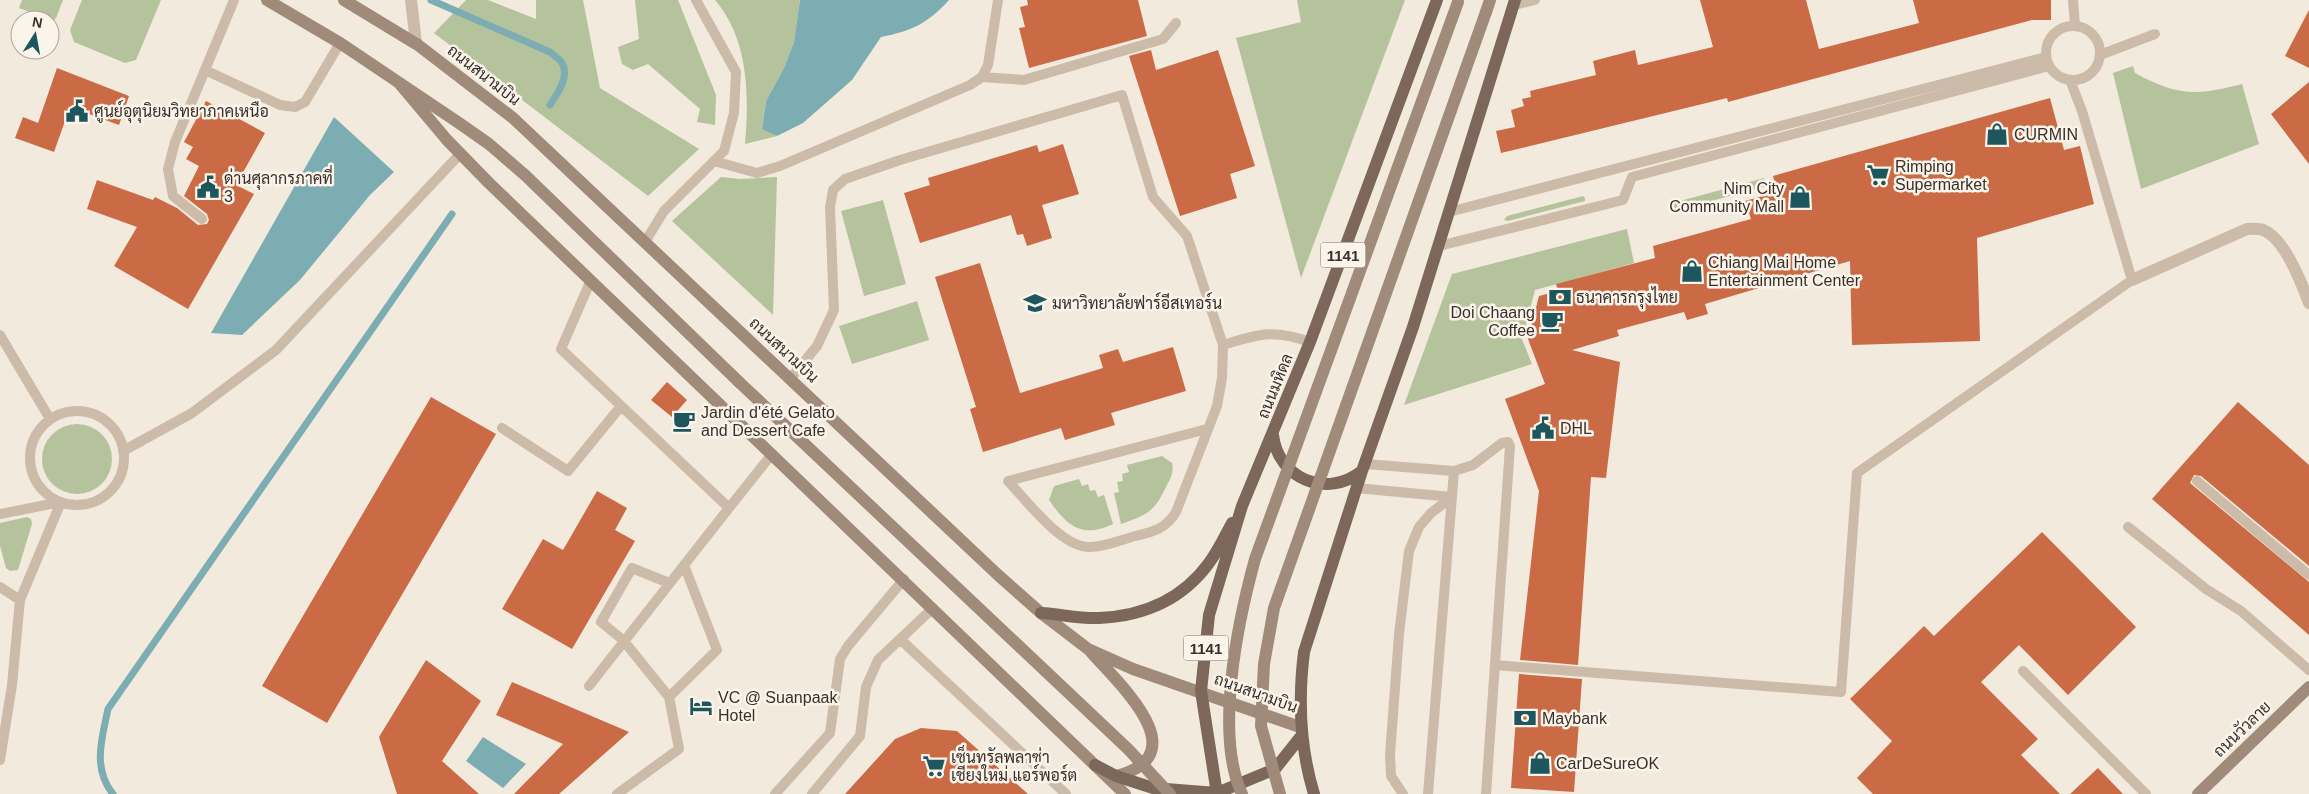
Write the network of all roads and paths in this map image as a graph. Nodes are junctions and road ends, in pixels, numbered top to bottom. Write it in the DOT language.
graph roads {
  1 [pos="234,0"];
  2 [pos="267,0"];
  3 [pos="344,0"];
  4 [pos="696,0"];
  5 [pos="998,0"];
  6 [pos="1436,0"];
  7 [pos="1535,0"];
  8 [pos="2073,0"];
  9 [pos="1458,1"];
  10 [pos="412,2"];
  11 [pos="1514,2"];
  12 [pos="1488,6"];
  13 [pos="1176,24"];
  14 [pos="2075,25"];
  15 [pos="2156,34"];
  16 [pos="340,43"];
  17 [pos="416,44"];
  18 [pos="2100,55"];
  19 [pos="2047,61"];
  20 [pos="205,70"];
  21 [pos="982,77"];
  22 [pos="2070,80"];
  23 [pos="400,83"];
  24 [pos="460,154"];
  25 [pos="714,161"];
  26 [pos="1449,212"];
  27 [pos="202,219"];
  28 [pos="645,242"];
  29 [pos="1439,246"];
  30 [pos="591,280"];
  31 [pos="2132,280"];
  32 [pos="2309,303"];
  33 [pos="0,335"];
  34 [pos="1310,342"];
  35 [pos="1223,345"];
  36 [pos="791,378"];
  37 [pos="621,406"];
  38 [pos="50,419"];
  39 [pos="502,428"];
  40 [pos="1207,430"];
  41 [pos="1273,435"];
  42 [pos="123,451"];
  43 [pos="772,454"];
  44 [pos="1363,467"];
  45 [pos="1454,471"];
  46 [pos="2197,481"];
  47 [pos="1356,488"];
  48 [pos="1452,497"];
  49 [pos="61,502"];
  50 [pos="1242,506"];
  51 [pos="729,508"];
  52 [pos="0,514"];
  53 [pos="2128,527"];
  54 [pos="684,565"];
  55 [pos="2309,575"];
  56 [pos="904,579"];
  57 [pos="669,583"];
  58 [pos="0,587"];
  59 [pos="20,600"];
  60 [pos="933,608"];
  61 [pos="1041,612"];
  62 [pos="900,639"];
  63 [pos="623,640"];
  64 [pos="1088,649"];
  65 [pos="1495,665"];
  66 [pos="2309,670"];
  67 [pos="2023,671"];
  68 [pos="588,686"];
  69 [pos="1201,691"];
  70 [pos="2308,693"];
  71 [pos="669,697"];
  72 [pos="1301,731"];
  73 [pos="0,760"];
  74 [pos="1095,765"];
  75 [pos="1116,776"];
  76 [pos="617,794"];
  77 [pos="775,794"];
  78 [pos="812,794"];
  79 [pos="1066,794"];
  80 [pos="1125,794"];
  81 [pos="1170,794"];
  82 [pos="1217,794"];
  83 [pos="1242,794"];
  84 [pos="1280,794"];
  85 [pos="1314,794"];
  86 [pos="1403,794"];
  87 [pos="1428,794"];
  88 [pos="1486,794"];
  89 [pos="2146,794"];
  90 [pos="2198,794"];
  1 -- 20 [label="lane"];
  2 -- 16 [label="main road"];
  3 -- 17 [label="main road, ถนนสนามบิน / 1141"];
  4 -- 25 [label="lane"];
  5 -- 21 [label="lane"];
  6 -- 34 [label="main road, ถนนมหิดล / 1141"];
  7 -- 11 [label="lane"];
  8 -- 14 [label="lane"];
  9 -- 83 [label="main road, 1141, bridge"];
  10 -- 17 [label="street"];
  11 -- 26 [label="main road"];
  12 -- 84 [label="main road, bridge"];
  13 -- 21 [label="lane"];
  14 -- 18 [label="lane"];
  14 -- 19 [label="lane"];
  15 -- 18 [label="lane"];
  16 -- 20 [label="lane"];
  16 -- 23 [label="main road"];
  17 -- 28 [label="main road, ถนนสนามบิน / 1141"];
  18 -- 22 [label="lane"];
  19 -- 22 [label="lane"];
  19 -- 26 [label="lane"];
  19 -- 29 [label="lane"];
  20 -- 27 [label="lane"];
  21 -- 25 [label="lane"];
  22 -- 31 [label="lane"];
  23 -- 24 [label="main road"];
  23 -- 81 [label="main road, bridge"];
  24 -- 30 [label="main road"];
  24 -- 42 [label="lane"];
  25 -- 28 [label="lane"];
  26 -- 29 [label="main road"];
  28 -- 36 [label="main road, ถนนสนามบิน / 1141"];
  29 -- 44 [label="main road"];
  30 -- 37 [label="lane"];
  30 -- 43 [label="main road"];
  31 -- 32 [label="street"];
  31 -- 65 [label="lane"];
  33 -- 38 [label="lane"];
  34 -- 35 [label="lane"];
  34 -- 41 [label="main road, ถนนมหิดล / 1141"];
  35 -- 36 [label="lane"];
  35 -- 40 [label="lane"];
  36 -- 61 [label="main road, ถนนสนามบิน / 1141"];
  37 -- 39 [label="lane"];
  37 -- 51 [label="lane"];
  38 -- 42 [label="lane"];
  38 -- 49 [label="lane"];
  40 -- 40 [label="lane"];
  41 -- 44 [label="main road"];
  41 -- 50 [label="main road, ถนนมหิดล / 1141"];
  42 -- 49 [label="lane"];
  43 -- 51 [label="lane"];
  43 -- 56 [label="main road"];
  44 -- 45 [label="lane"];
  44 -- 47 [label="main road"];
  45 -- 48 [label="lane"];
  45 -- 65 [label="lane"];
  46 -- 55 [label="lane"];
  47 -- 48 [label="lane"];
  47 -- 72 [label="main road"];
  48 -- 86 [label="lane"];
  48 -- 87 [label="lane"];
  49 -- 52 [label="lane"];
  49 -- 59 [label="lane"];
  50 -- 61 [label="main road"];
  50 -- 69 [label="main road, ถนนมหิดล / 1141"];
  51 -- 54 [label="lane"];
  53 -- 66 [label="lane"];
  54 -- 57 [label="lane"];
  54 -- 71 [label="lane"];
  56 -- 60 [label="main road"];
  56 -- 77 [label="lane"];
  57 -- 63 [label="lane"];
  57 -- 63 [label="lane"];
  58 -- 59 [label="lane"];
  59 -- 73 [label="lane"];
  60 -- 62 [label="lane"];
  60 -- 74 [label="main road"];
  61 -- 64 [label="main road, ถนนสนามบิน / 1141"];
  62 -- 78 [label="lane"];
  62 -- 79 [label="lane"];
  63 -- 68 [label="lane"];
  63 -- 71 [label="lane"];
  64 -- 69 [label="main road, ถนนสนามบิน / 1141"];
  64 -- 75 [label="main road"];
  65 -- 88 [label="lane"];
  67 -- 89 [label="lane"];
  69 -- 72 [label="main road, ถนนสนามบิน / 1141"];
  69 -- 82 [label="main road, ถนนมหิดล / 1141"];
  70 -- 90 [label="main road, ถนนวัวลาย"];
  71 -- 76 [label="lane"];
  72 -- 82 [label="main road"];
  72 -- 85 [label="main road"];
  74 -- 75 [label="main road"];
  74 -- 80 [label="main road"];
  75 -- 82 [label="main road"];
}
